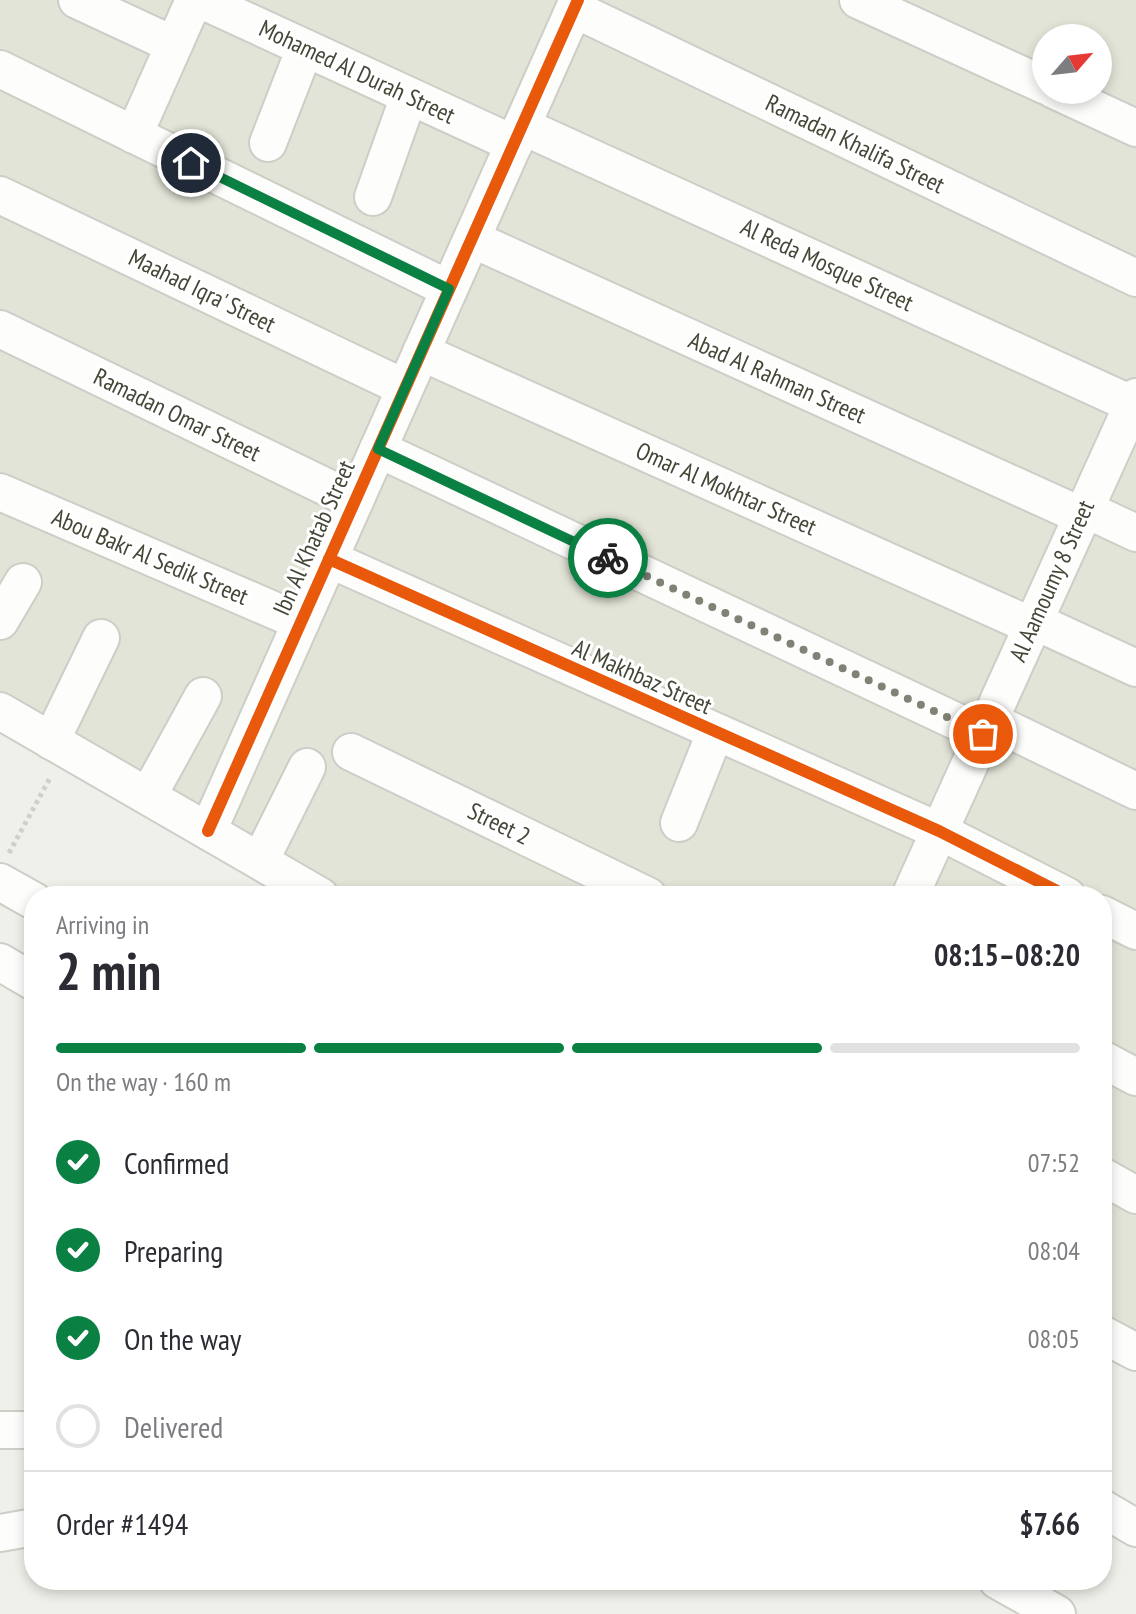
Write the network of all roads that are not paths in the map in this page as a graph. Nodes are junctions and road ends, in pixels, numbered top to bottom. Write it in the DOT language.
graph roads {
  1 [pos="77,0"];
  2 [pos="194,0"];
  3 [pos="201,0"];
  4 [pos="858,0"];
  5 [pos="576,5"];
  6 [pos="174,45"];
  7 [pos="305,48"];
  8 [pos="0,69"];
  9 [pos="1032,80"];
  10 [pos="409,96"];
  11 [pos="1084,104"];
  12 [pos="1136,128"];
  13 [pos="134,135"];
  14 [pos="518,135"];
  15 [pos="268,143"];
  16 [pos="0,195"];
  17 [pos="373,197"];
  18 [pos="472,239"];
  19 [pos="1136,278"];
  20 [pos="449,289"];
  21 [pos="0,329"];
  22 [pos="421,352"];
  23 [pos="405,388"];
  24 [pos="1135,403"];
  25 [pos="378,449"];
  26 [pos="0,492"];
  27 [pos="355,501"];
  28 [pos="1083,512"];
  29 [pos="1136,533"];
  30 [pos="329,559"];
  31 [pos="23,582"];
  32 [pos="0,621"];
  33 [pos="301,622"];
  34 [pos="1033,623"];
  35 [pos="101,638"];
  36 [pos="1136,668"];
  37 [pos="203,696"];
  38 [pos="0,711"];
  39 [pos="986,727"];
  40 [pos="715,733"];
  41 [pos="59,745"];
  42 [pos="351,752"];
  43 [pos="307,767"];
  44 [pos="1136,791"];
  45 [pos="148,796"];
  46 [pos="679,823"];
  47 [pos="208,831"];
  48 [pos="939,831"];
  49 [pos="260,861"];
  50 [pos="4,869"];
  51 [pos="303,886"];
  52 [pos="627,886"];
  53 [pos="914,886"];
  54 [pos="1047,886"];
  55 [pos="24,890"];
  56 [pos="1112,919"];
  57 [pos="1136,931"];
  58 [pos="0,962"];
  59 [pos="24,976"];
  60 [pos="1112,1064"];
  61 [pos="1136,1077"];
  62 [pos="1112,1182"];
  63 [pos="1136,1195"];
  64 [pos="1112,1339"];
  65 [pos="1136,1352"];
  66 [pos="1112,1514"];
  67 [pos="1136,1528"];
  68 [pos="24,1529"];
  69 [pos="0,1533"];
  70 [pos="1015,1590"];
  71 [pos="1057,1614"];
  1 -- 6 [label="street"];
  2 -- 6 [label="street"];
  3 -- 7 [label="street, Mohamed Al Durah Street"];
  4 -- 9 [label="street"];
  5 -- 14 [label="street, Ibn Al Khatab Street"];
  5 -- 19 [label="street, Ramadan Khalifa Street"];
  6 -- 13 [label="street"];
  7 -- 10 [label="street, Mohamed Al Durah Street"];
  7 -- 15 [label="street"];
  8 -- 13 [label="street"];
  10 -- 14 [label="street, Mohamed Al Durah Street"];
  10 -- 17 [label="street"];
  11 -- 12 [label="street"];
  13 -- 20 [label="street"];
  14 -- 18 [label="street, Ibn Al Khatab Street"];
  14 -- 24 [label="street, Al Reda Mosque Street"];
  16 -- 23 [label="street, Maahad Iqra' Street"];
  18 -- 20 [label="street, Ibn Al Khatab Street"];
  18 -- 28 [label="street, Abad Al Rahman Street"];
  20 -- 22 [label="street, Ibn Al Khatab Street"];
  21 -- 27 [label="street, Ramadan Omar Street"];
  22 -- 23 [label="street, Ibn Al Khatab Street"];
  22 -- 34 [label="street, Omar Al Mokhtar Street"];
  23 -- 25 [label="street, Ibn Al Khatab Street"];
  24 -- 28 [label="street, Al Aamoumy 8 Street"];
  25 -- 27 [label="street, Ibn Al Khatab Street"];
  25 -- 39 [label="street"];
  26 -- 33 [label="street, Abou Bakr Al Sedik Street"];
  27 -- 30 [label="street, Ibn Al Khatab Street"];
  28 -- 29 [label="street, Abad Al Rahman Street"];
  28 -- 34 [label="street, Al Aamoumy 8 Street"];
  30 -- 33 [label="street, Ibn Al Khatab Street"];
  30 -- 40 [label="street, Al Makhbaz Street"];
  31 -- 32 [label="street"];
  33 -- 47 [label="street, Ibn Al Khatab Street"];
  34 -- 36 [label="street, Omar Al Mokhtar Street"];
  34 -- 39 [label="street, Al Aamoumy 8 Street"];
  35 -- 41 [label="street"];
  37 -- 45 [label="street"];
  38 -- 41 [label="street"];
  39 -- 44 [label="street"];
  39 -- 48 [label="street, Al Aamoumy 8 Street"];
  40 -- 46 [label="street"];
  40 -- 48 [label="street, Al Makhbaz Street"];
  41 -- 45 [label="street"];
  42 -- 52 [label="street, Street 2"];
  43 -- 49 [label="street"];
  45 -- 47 [label="street"];
  47 -- 49 [label="street"];
  48 -- 53 [label="street, Al Aamoumy 8 Street"];
  48 -- 54 [label="street, Al Makhbaz Street"];
  49 -- 51 [label="street"];
  50 -- 55 [label="street"];
  56 -- 57 [label="street"];
  58 -- 59 [label="street"];
  60 -- 61 [label="street"];
  62 -- 63 [label="street"];
  64 -- 65 [label="street"];
  66 -- 67 [label="street"];
  68 -- 69 [label="street"];
  70 -- 71 [label="street"];
}
